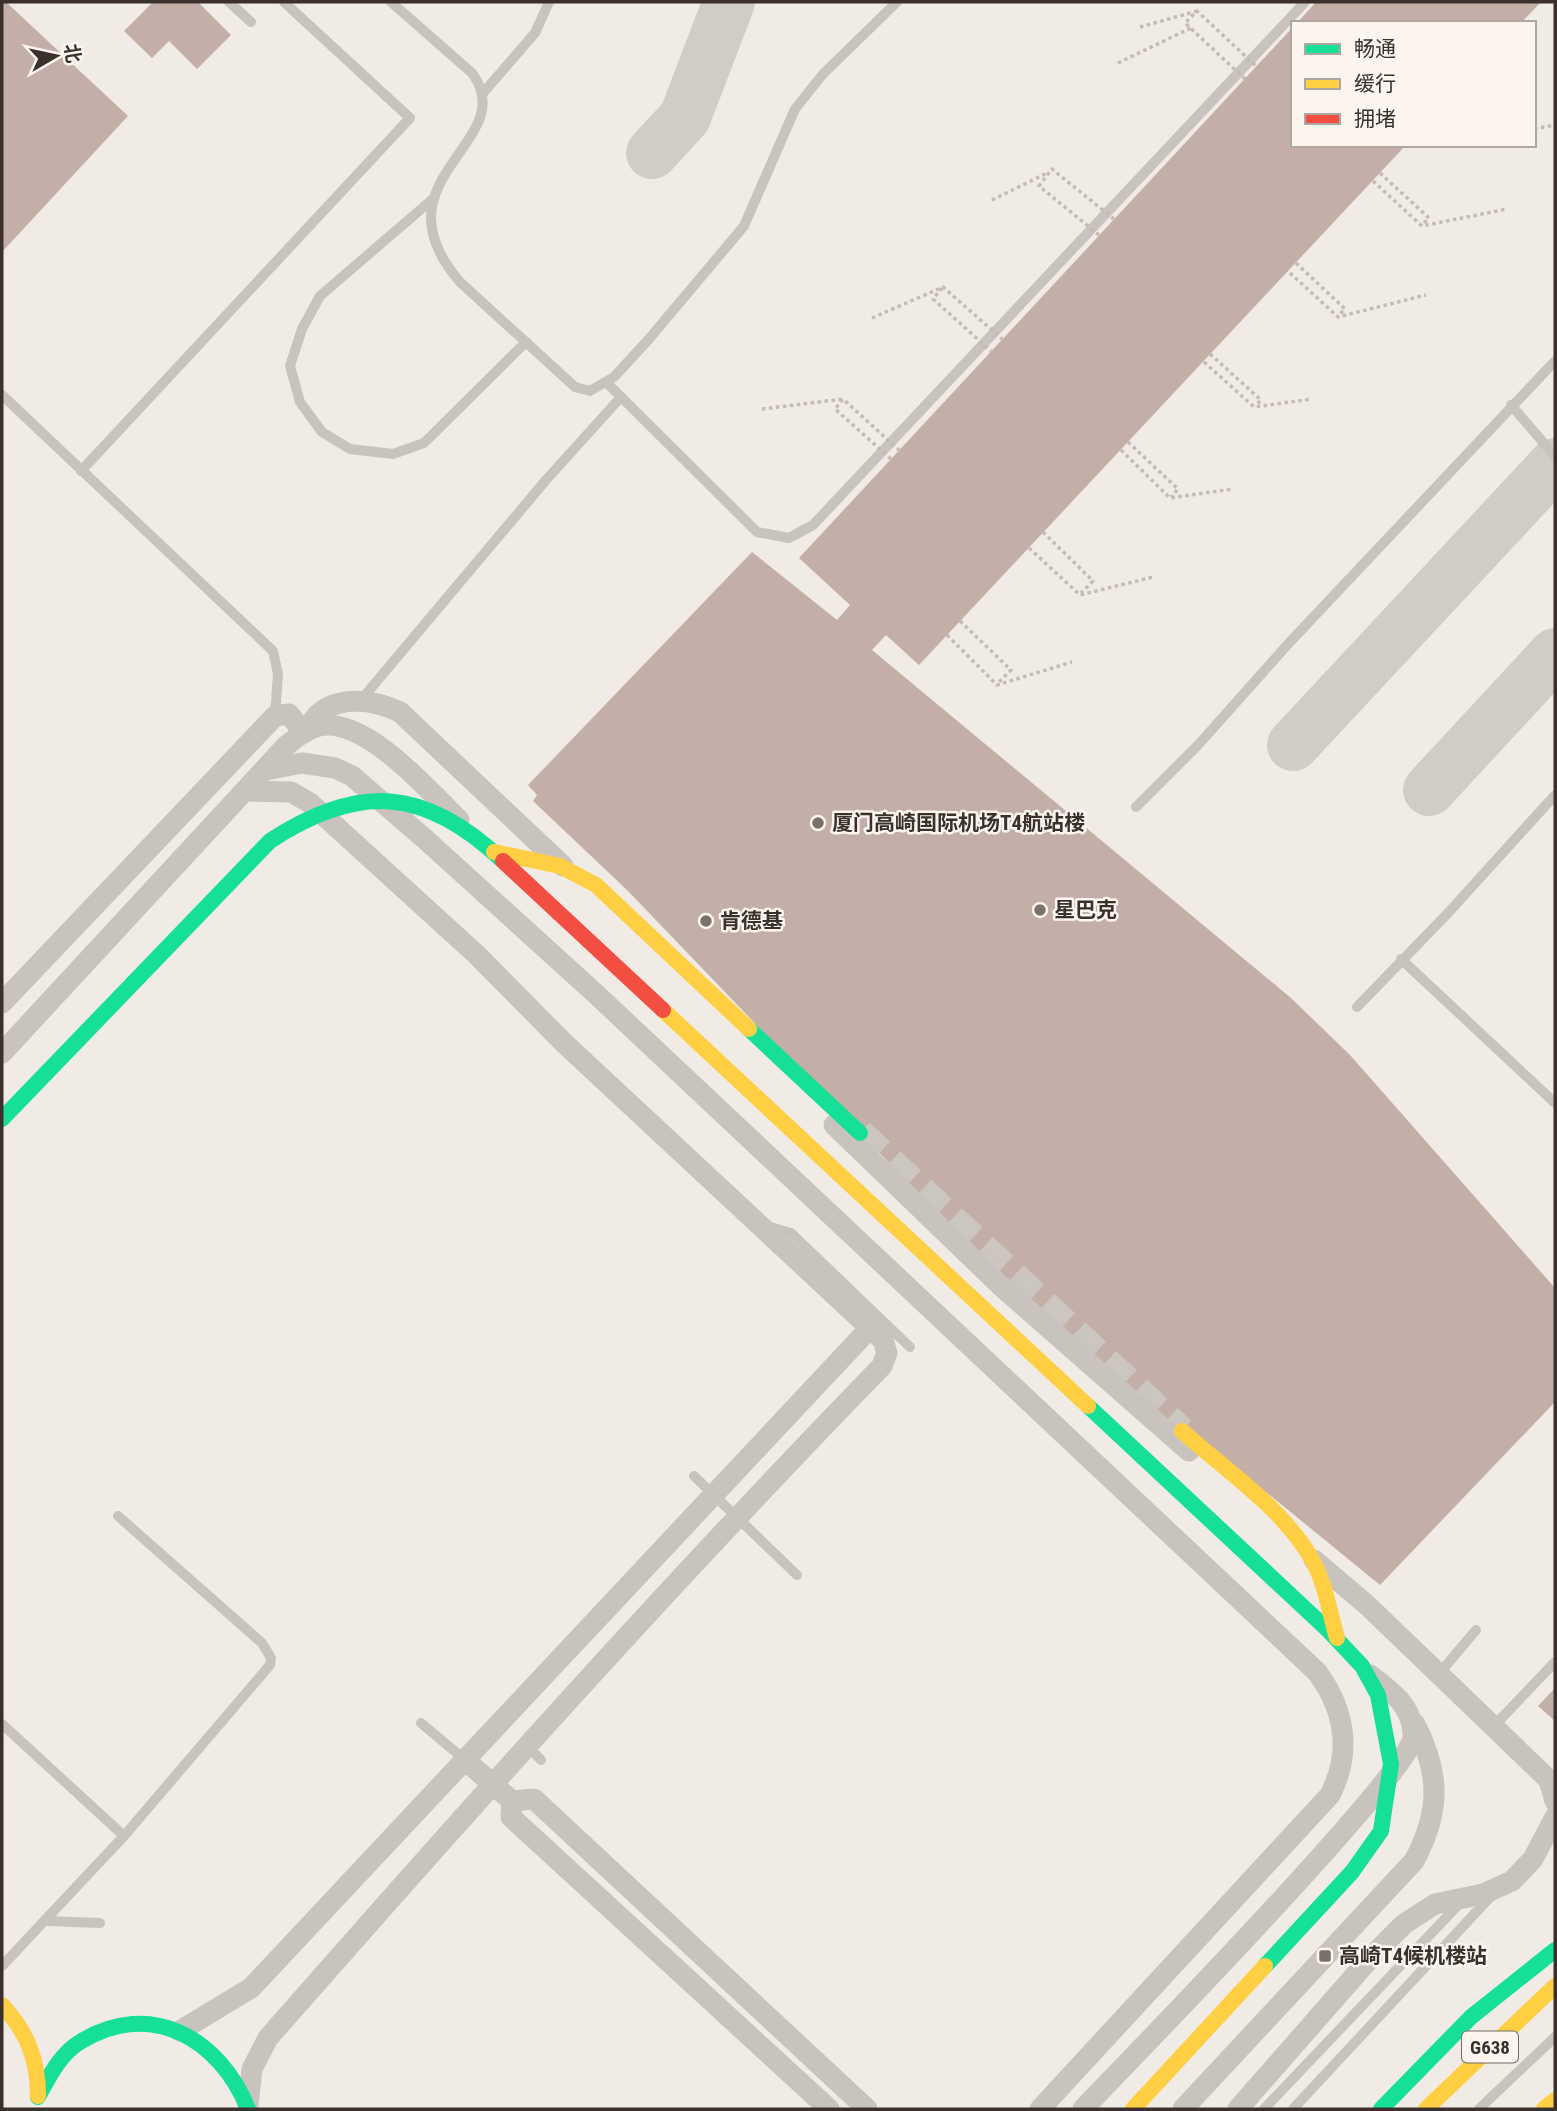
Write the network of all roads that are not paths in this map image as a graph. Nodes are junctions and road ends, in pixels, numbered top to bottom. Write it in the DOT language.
graph roads {
  1 [pos="229,2"];
  2 [pos="284,2"];
  3 [pos="391,2"];
  4 [pos="549,2"];
  5 [pos="897,2"];
  6 [pos="1305,2"];
  7 [pos="251,22"];
  8 [pos="483,93"];
  9 [pos="433,198"];
  10 [pos="526,342"];
  11 [pos="1555,361"];
  12 [pos="606,382"];
  13 [pos="2,395"];
  14 [pos="621,397"];
  15 [pos="1511,405"];
  16 [pos="1555,456"];
  17 [pos="81,471"];
  18 [pos="360,702"];
  19 [pos="275,716"];
  20 [pos="305,732"];
  21 [pos="265,770"];
  22 [pos="245,790"];
  23 [pos="1555,795"];
  24 [pos="1136,807"];
  25 [pos="494,852"];
  26 [pos="1401,959"];
  27 [pos="2,1003"];
  28 [pos="1357,1007"];
  29 [pos="2,1053"];
  30 [pos="1555,1103"];
  31 [pos="2,1119"];
  32 [pos="860,1133"];
  33 [pos="760,1225"];
  34 [pos="870,1328"];
  35 [pos="910,1347"];
  36 [pos="1182,1431"];
  37 [pos="694,1476"];
  38 [pos="713,1495"];
  39 [pos="118,1516"];
  40 [pos="737,1516"];
  41 [pos="797,1575"];
  42 [pos="1476,1630"];
  43 [pos="1338,1641"];
  44 [pos="1555,1662"];
  45 [pos="1438,1675"];
  46 [pos="1411,1717"];
  47 [pos="421,1723"];
  48 [pos="2,1724"];
  49 [pos="1494,1726"];
  50 [pos="525,1745"];
  51 [pos="465,1760"];
  52 [pos="541,1760"];
  53 [pos="491,1783"];
  54 [pos="512,1801"];
  55 [pos="1555,1801"];
  56 [pos="1555,1817"];
  57 [pos="124,1836"];
  58 [pos="1500,1887"];
  59 [pos="1467,1897"];
  60 [pos="47,1921"];
  61 [pos="100,1923"];
  62 [pos="1555,1950"];
  63 [pos="2,1966"];
  64 [pos="1555,1986"];
  65 [pos="2,2005"];
  66 [pos="180,2031"];
  67 [pos="1555,2037"];
  68 [pos="1555,2100"];
  69 [pos="37,2103"];
  70 [pos="248,2108"];
  71 [pos="829,2109"];
  72 [pos="867,2109"];
  73 [pos="1040,2109"];
  74 [pos="1083,2109"];
  75 [pos="1133,2109"];
  76 [pos="1183,2109"];
  77 [pos="1238,2109"];
  78 [pos="1264,2109"];
  79 [pos="1293,2109"];
  80 [pos="1381,2109"];
  81 [pos="1426,2109"];
  82 [pos="1479,2109"];
  83 [pos="1545,2109"];
  1 -- 7 [label="lane"];
  2 -- 17 [label="lane"];
  3 -- 8 [label="lane"];
  4 -- 8 [label="lane"];
  5 -- 12 [label="lane"];
  6 -- 14 [label="lane"];
  8 -- 9 [label="lane"];
  9 -- 10 [label="lane"];
  9 -- 10 [label="lane"];
  10 -- 12 [label="lane"];
  11 -- 15 [label="lane"];
  12 -- 14 [label="lane"];
  13 -- 17 [label="lane"];
  14 -- 18 [label="lane"];
  15 -- 16 [label="lane"];
  15 -- 24 [label="lane"];
  17 -- 19 [label="lane"];
  18 -- 20 [label="street"];
  18 -- 45 [label="street"];
  19 -- 20 [label="street"];
  19 -- 27 [label="street"];
  20 -- 21 [label="street"];
  20 -- 46 [label="street"];
  21 -- 22 [label="street"];
  21 -- 73 [label="street"];
  22 -- 29 [label="street"];
  22 -- 33 [label="street"];
  23 -- 26 [label="lane"];
  25 -- 31 [label="main road, bridge"];
  25 -- 32 [label="main road, bridge"];
  25 -- 43 [label="main road, bridge"];
  26 -- 28 [label="lane"];
  26 -- 30 [label="lane"];
  33 -- 34 [label="street"];
  33 -- 35 [label="lane"];
  34 -- 38 [label="street"];
  34 -- 40 [label="street"];
  36 -- 43 [label="main road, bridge"];
  37 -- 38 [label="lane"];
  38 -- 40 [label="lane"];
  38 -- 51 [label="street"];
  39 -- 57 [label="lane"];
  40 -- 41 [label="lane"];
  40 -- 50 [label="street"];
  42 -- 45 [label="lane"];
  43 -- 75 [label="main road, bridge"];
  44 -- 49 [label="lane"];
  45 -- 49 [label="street"];
  46 -- 74 [label="street"];
  46 -- 76 [label="street"];
  47 -- 51 [label="lane"];
  48 -- 57 [label="lane"];
  49 -- 55 [label="street"];
  50 -- 52 [label="lane"];
  50 -- 53 [label="street"];
  51 -- 53 [label="street"];
  51 -- 66 [label="street"];
  53 -- 54 [label="street"];
  53 -- 70 [label="street"];
  54 -- 71 [label="street"];
  54 -- 72 [label="street"];
  56 -- 58 [label="street"];
  57 -- 60 [label="lane"];
  58 -- 59 [label="street"];
  58 -- 79 [label="lane"];
  59 -- 77 [label="street"];
  59 -- 78 [label="lane"];
  60 -- 61 [label="lane"];
  60 -- 63 [label="lane"];
  62 -- 80 [label="main road"];
  64 -- 81 [label="main road, G638"];
  65 -- 69 [label="main road"];
  66 -- 69 [label="main road"];
  66 -- 70 [label="main road"];
  67 -- 82 [label="lane"];
  68 -- 83 [label="main road"];
}
